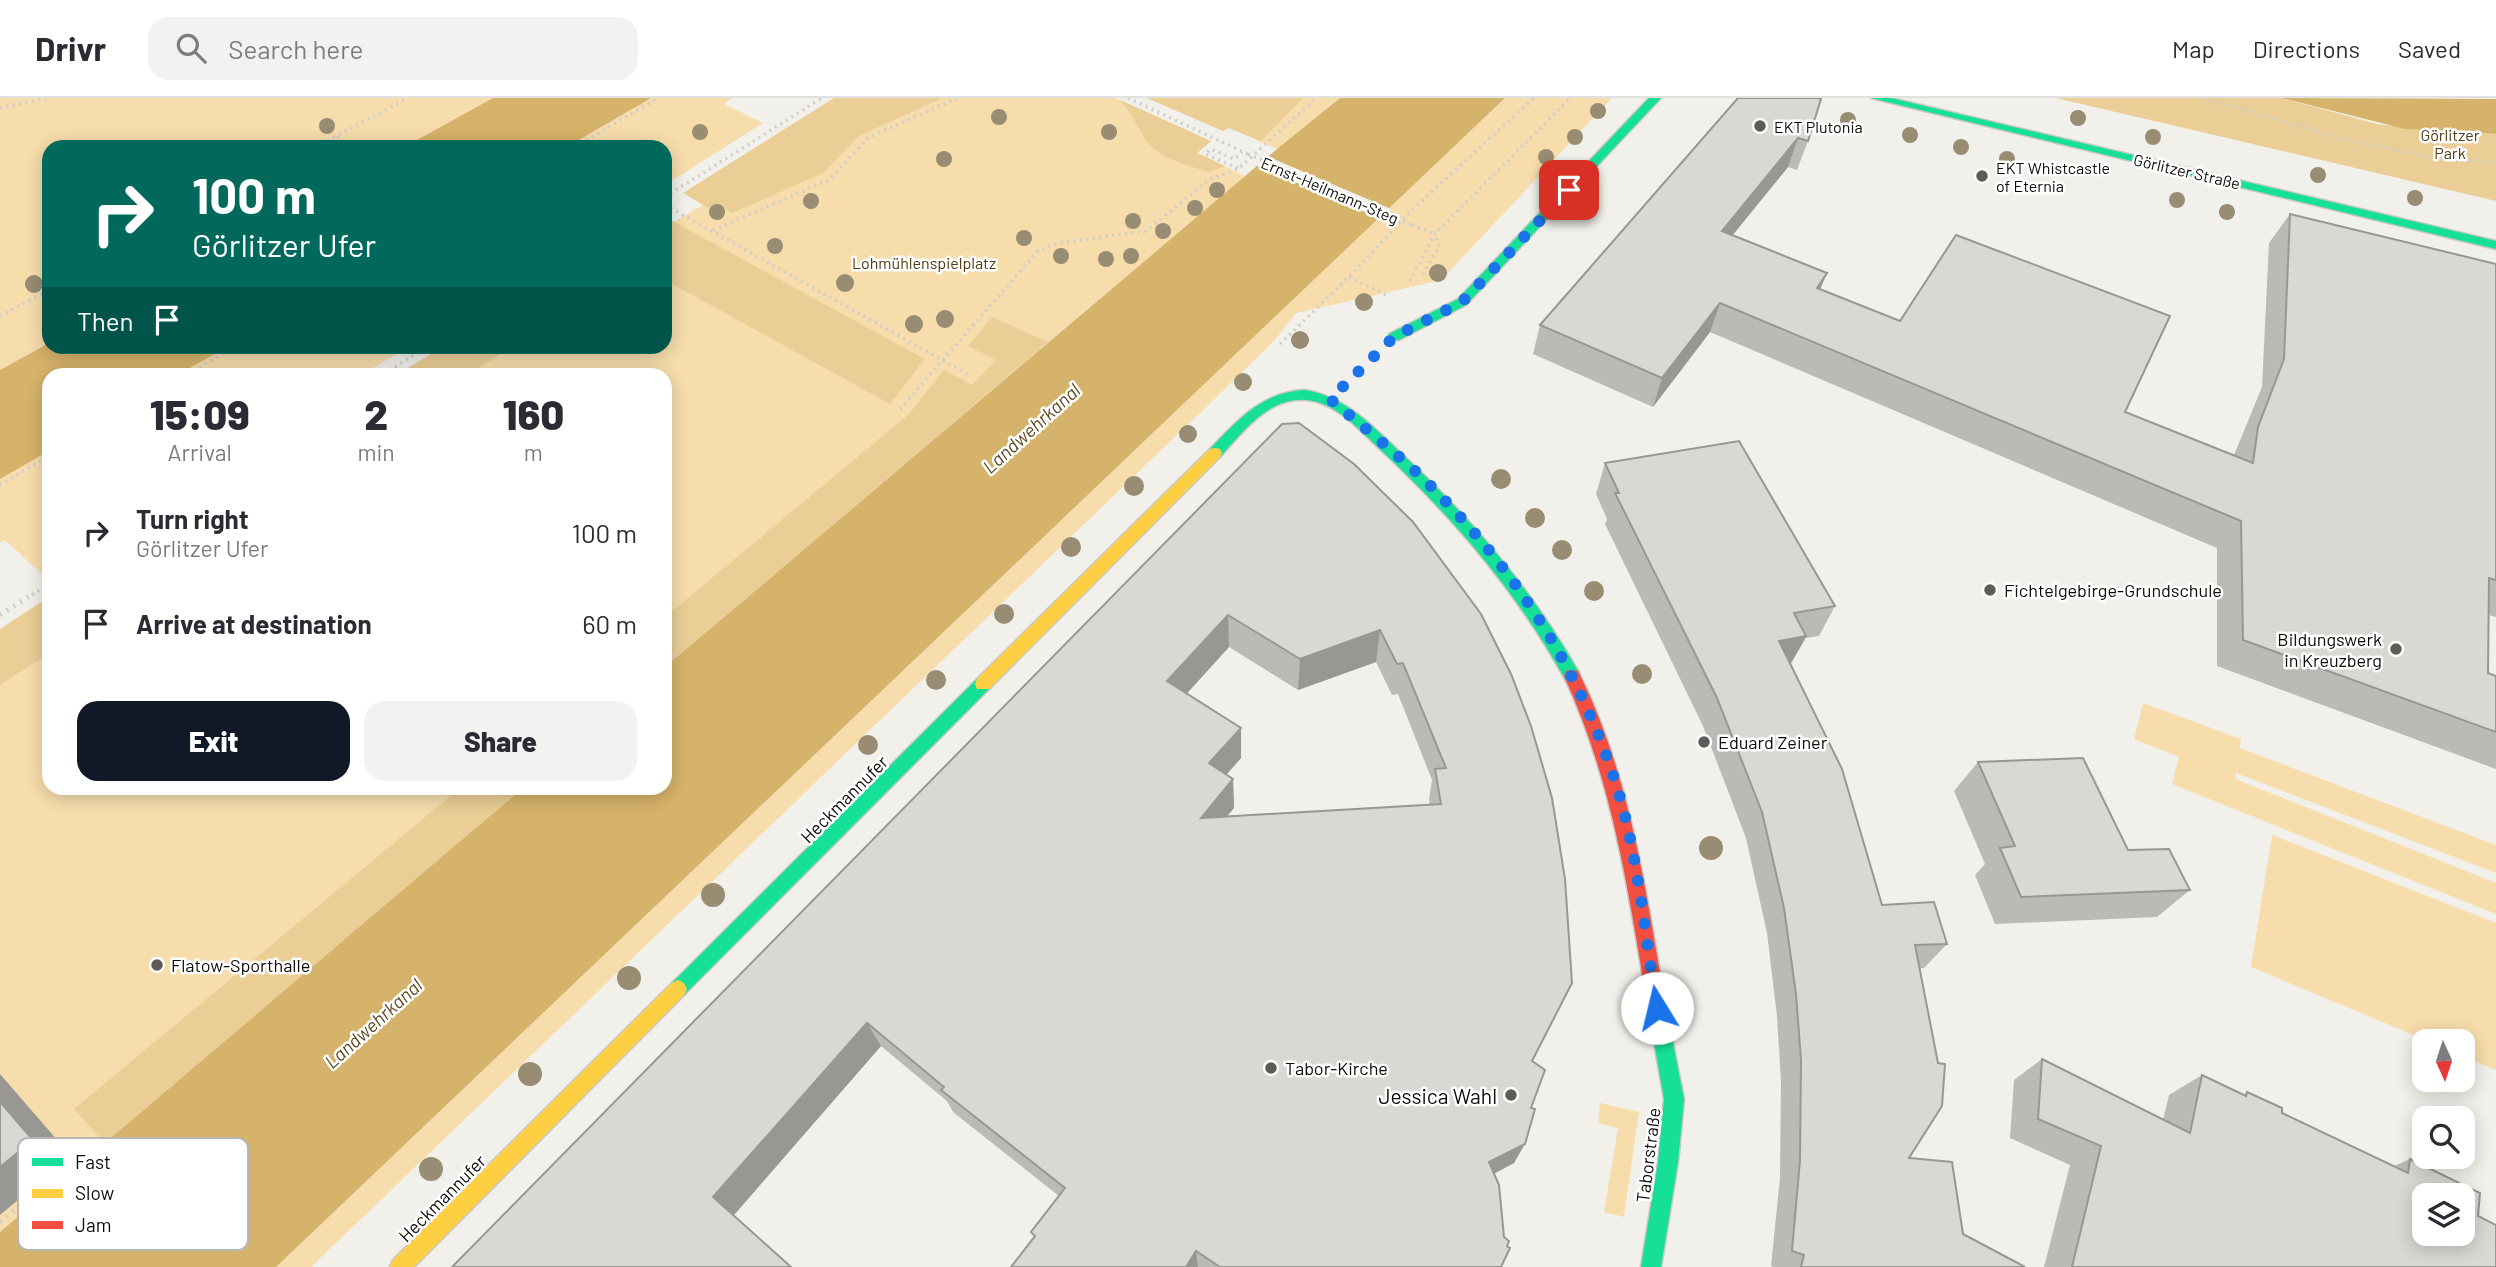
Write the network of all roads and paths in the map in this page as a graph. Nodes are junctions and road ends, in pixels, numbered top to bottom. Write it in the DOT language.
graph roads {
  1 [pos="48,98"];
  2 [pos="408,98"];
  3 [pos="658,98"];
  4 [pos="822,98"];
  5 [pos="957,98"];
  6 [pos="1128,98"];
  7 [pos="1316,98"];
  8 [pos="1534,98"];
  9 [pos="1570,98"];
  10 [pos="1655,98"];
  11 [pos="1877,98"];
  12 [pos="2203,98"];
  13 [pos="0,108"];
  14 [pos="336,136"];
  15 [pos="329,140"];
  16 [pos="343,140"];
  17 [pos="587,140"];
  18 [pos="1242,152"];
  19 [pos="2496,163"];
  20 [pos="1239,168"];
  21 [pos="672,193"];
  22 [pos="672,209"];
  23 [pos="712,231"];
  24 [pos="1435,234"];
  25 [pos="2496,245"];
  26 [pos="1422,277"];
  27 [pos="1349,278"];
  28 [pos="1405,289"];
  29 [pos="42,294"];
  30 [pos="1390,296"];
  31 [pos="0,316"];
  32 [pos="1394,337"];
  33 [pos="1280,344"];
  34 [pos="222,354"];
  35 [pos="415,354"];
  36 [pos="943,361"];
  37 [pos="198,368"];
  38 [pos="393,368"];
  39 [pos="969,374"];
  40 [pos="1330,399"];
  41 [pos="900,409"];
  42 [pos="42,460"];
  43 [pos="0,485"];
  44 [pos="42,588"];
  45 [pos="0,615"];
  46 [pos="18,1207"];
  47 [pos="0,1222"];
  48 [pos="400,1267"];
  49 [pos="1651,1267"];
  1 -- 13 [label="path"];
  2 -- 14 [label="path"];
  3 -- 17 [label="path"];
  4 -- 21 [label="path"];
  5 -- 23 [label="path"];
  6 -- 18 [label="path"];
  7 -- 20 [label="path"];
  8 -- 27 [label="path"];
  9 -- 24 [label="path"];
  10 -- 32 [label="street"];
  11 -- 25 [label="street, Görlitzer Straße"];
  12 -- 19 [label="path"];
  14 -- 15 [label="path"];
  14 -- 16 [label="path"];
  18 -- 20 [label="path"];
  18 -- 24 [label="path, Ernst-Heilmann-Steg, bridge"];
  20 -- 36 [label="path"];
  22 -- 23 [label="path"];
  23 -- 36 [label="path"];
  24 -- 26 [label="path"];
  24 -- 28 [label="path"];
  27 -- 30 [label="path"];
  27 -- 33 [label="path"];
  29 -- 31 [label="path"];
  34 -- 37 [label="path"];
  35 -- 38 [label="path"];
  36 -- 39 [label="path"];
  36 -- 41 [label="path"];
  40 -- 48 [label="street, Heckmannufer"];
  40 -- 49 [label="street, Taborstraße"];
  42 -- 43 [label="path"];
  44 -- 45 [label="path"];
  46 -- 47 [label="path"];
}
